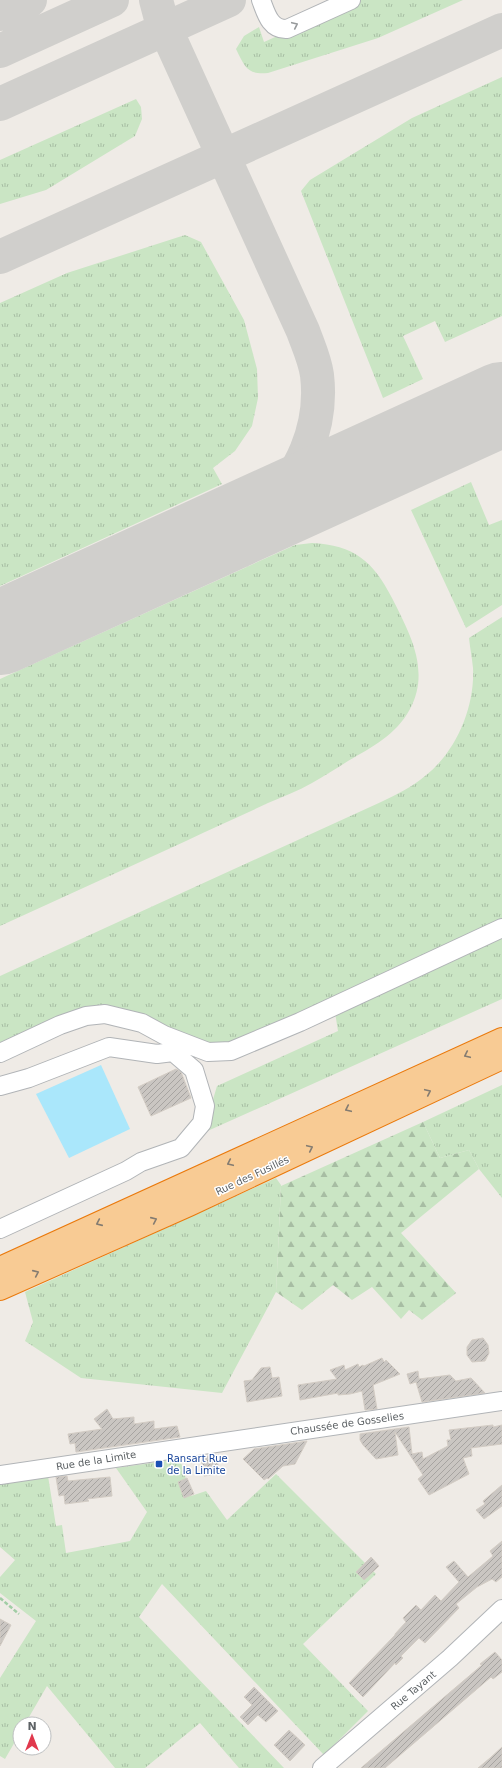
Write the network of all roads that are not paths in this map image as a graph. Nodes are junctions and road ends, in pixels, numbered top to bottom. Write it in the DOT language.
graph roads {
  1 [pos="261,0"];
  2 [pos="350,0"];
  3 [pos="502,928"];
  4 [pos="502,1039"];
  5 [pos="176,1046"];
  6 [pos="0,1053"];
  7 [pos="502,1058"];
  8 [pos="0,1086"];
  9 [pos="0,1229"];
  10 [pos="0,1268"];
  11 [pos="0,1289"];
  12 [pos="502,1401"];
  13 [pos="192,1446"];
  14 [pos="0,1475"];
  15 [pos="502,1609"];
  16 [pos="322,1768"];
  1 -- 2 [label="street, one-way"];
  3 -- 5 [label="street"];
  4 -- 10 [label="highway, Rue des Fusillés, one-way"];
  5 -- 6 [label="street"];
  5 -- 8 [label="street"];
  5 -- 9 [label="street"];
  11 -- 7 [label="highway, Rue des Fusillés, one-way"];
  12 -- 13 [label="street, Chaussée de Gosselies"];
  13 -- 14 [label="street, Rue de la Limite"];
  15 -- 16 [label="street, Rue Tayant"];
}
